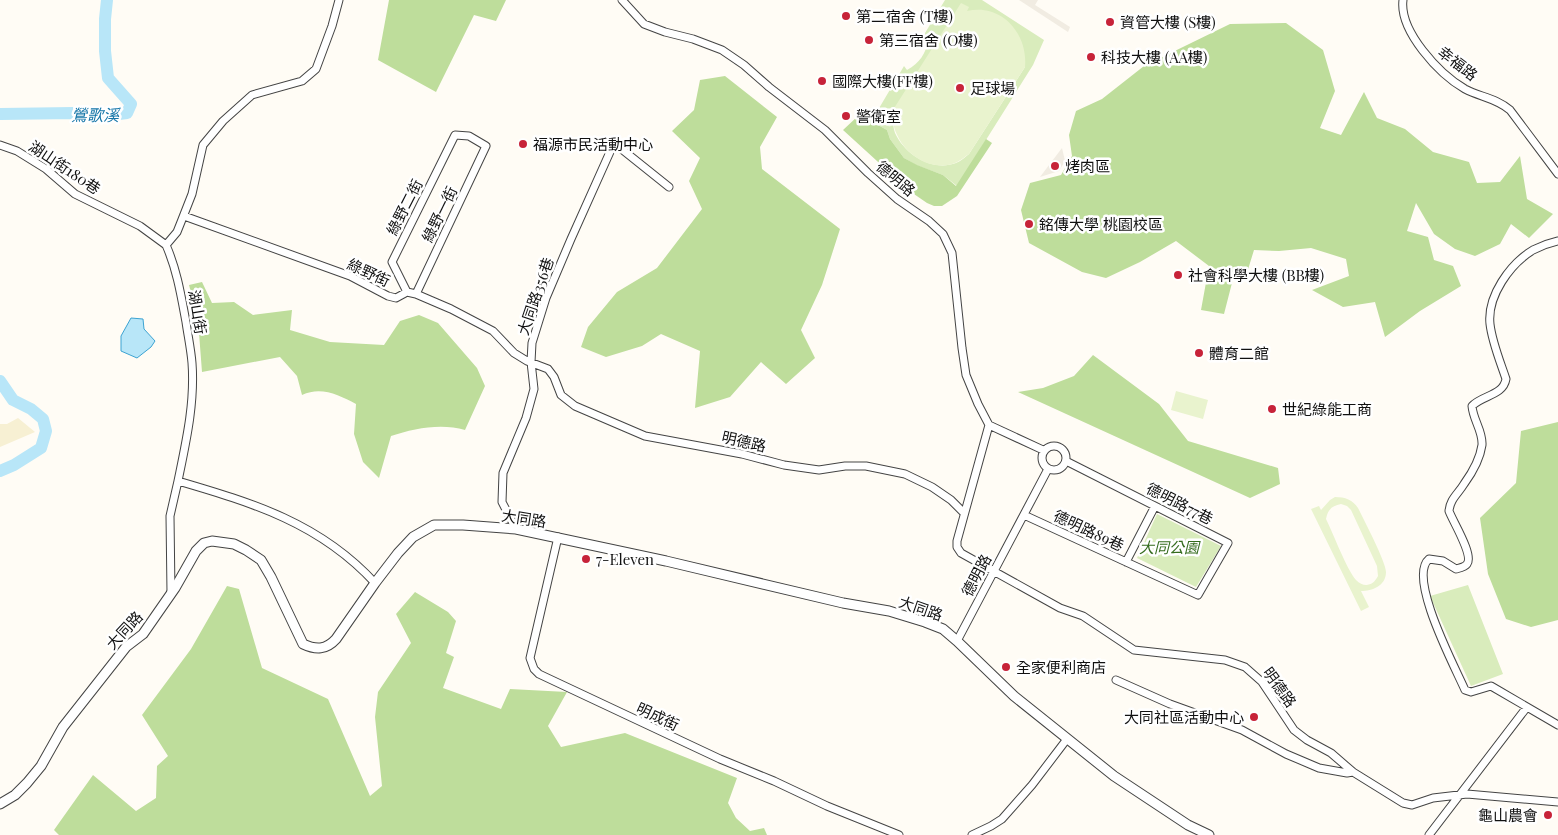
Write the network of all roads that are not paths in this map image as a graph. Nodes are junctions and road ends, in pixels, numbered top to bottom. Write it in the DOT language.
graph roads {
  1 [pos="339,0"];
  2 [pos="622,0"];
  3 [pos="1402,0"];
  4 [pos="455,135"];
  5 [pos="0,145"];
  6 [pos="1558,174"];
  7 [pos="669,187"];
  8 [pos="184,216"];
  9 [pos="1558,241"];
  10 [pos="166,245"];
  11 [pos="407,292"];
  12 [pos="416,294"];
  13 [pos="531,362"];
  14 [pos="989,425"];
  15 [pos="1044,450"];
  16 [pos="1066,461"];
  17 [pos="1048,469"];
  18 [pos="178,480"];
  19 [pos="1154,506"];
  20 [pos="964,513"];
  21 [pos="1024,515"];
  22 [pos="516,529"];
  23 [pos="558,537"];
  24 [pos="1126,562"];
  25 [pos="994,571"];
  26 [pos="375,583"];
  27 [pos="171,594"];
  28 [pos="1198,595"];
  29 [pos="958,641"];
  30 [pos="1116,680"];
  31 [pos="1527,707"];
  32 [pos="1558,725"];
  33 [pos="1068,739"];
  34 [pos="1353,772"];
  35 [pos="1459,795"];
  36 [pos="1558,802"];
  37 [pos="0,804"];
  38 [pos="898,835"];
  39 [pos="972,835"];
  40 [pos="1208,835"];
  41 [pos="1429,835"];
  1 -- 8 [label="street"];
  2 -- 14 [label="street, 德明路"];
  3 -- 6 [label="street, 幸福路"];
  4 -- 11 [label="street, 綠野二街"];
  4 -- 12 [label="street, 綠野一街"];
  5 -- 10 [label="street, 湖山街180巷"];
  7 -- 13 [label="street, 大同路356巷"];
  8 -- 10 [label="street"];
  8 -- 11 [label="street, 綠野街"];
  9 -- 31 [label="street"];
  10 -- 18 [label="street, 湖山街"];
  11 -- 12 [label="street, 綠野街"];
  12 -- 13 [label="street, 綠野街"];
  13 -- 20 [label="street, 明德路"];
  13 -- 22 [label="street, 大同路356巷"];
  14 -- 15 [label="street"];
  14 -- 20 [label="street, 明德路"];
  15 -- 16 [label="street"];
  15 -- 17 [label="street"];
  16 -- 17 [label="street"];
  16 -- 19 [label="street, 德明路77巷"];
  17 -- 21 [label="street, 德明路"];
  18 -- 26 [label="street"];
  18 -- 27 [label="street, 湖山街"];
  19 -- 24 [label="street"];
  19 -- 28 [label="street, 德明路77巷"];
  20 -- 25 [label="street, 明德路"];
  21 -- 24 [label="street, 德明路89巷"];
  21 -- 25 [label="street, 德明路"];
  22 -- 23 [label="street, 大同路"];
  22 -- 26 [label="street, 大同路"];
  23 -- 29 [label="street, 大同路"];
  23 -- 38 [label="street, 明成街"];
  24 -- 28 [label="street, 德明路89巷"];
  25 -- 29 [label="street, 德明路"];
  25 -- 34 [label="street, 明德路"];
  26 -- 27 [label="street, 大同路"];
  27 -- 37 [label="street, 大同路"];
  29 -- 33 [label="street, 大同路"];
  30 -- 34 [label="street"];
  31 -- 32 [label="street"];
  31 -- 35 [label="street"];
  33 -- 39 [label="street"];
  33 -- 40 [label="street, 大同路"];
  34 -- 35 [label="street, 明德路"];
  35 -- 36 [label="street, 明德路"];
  35 -- 41 [label="street"];
}
